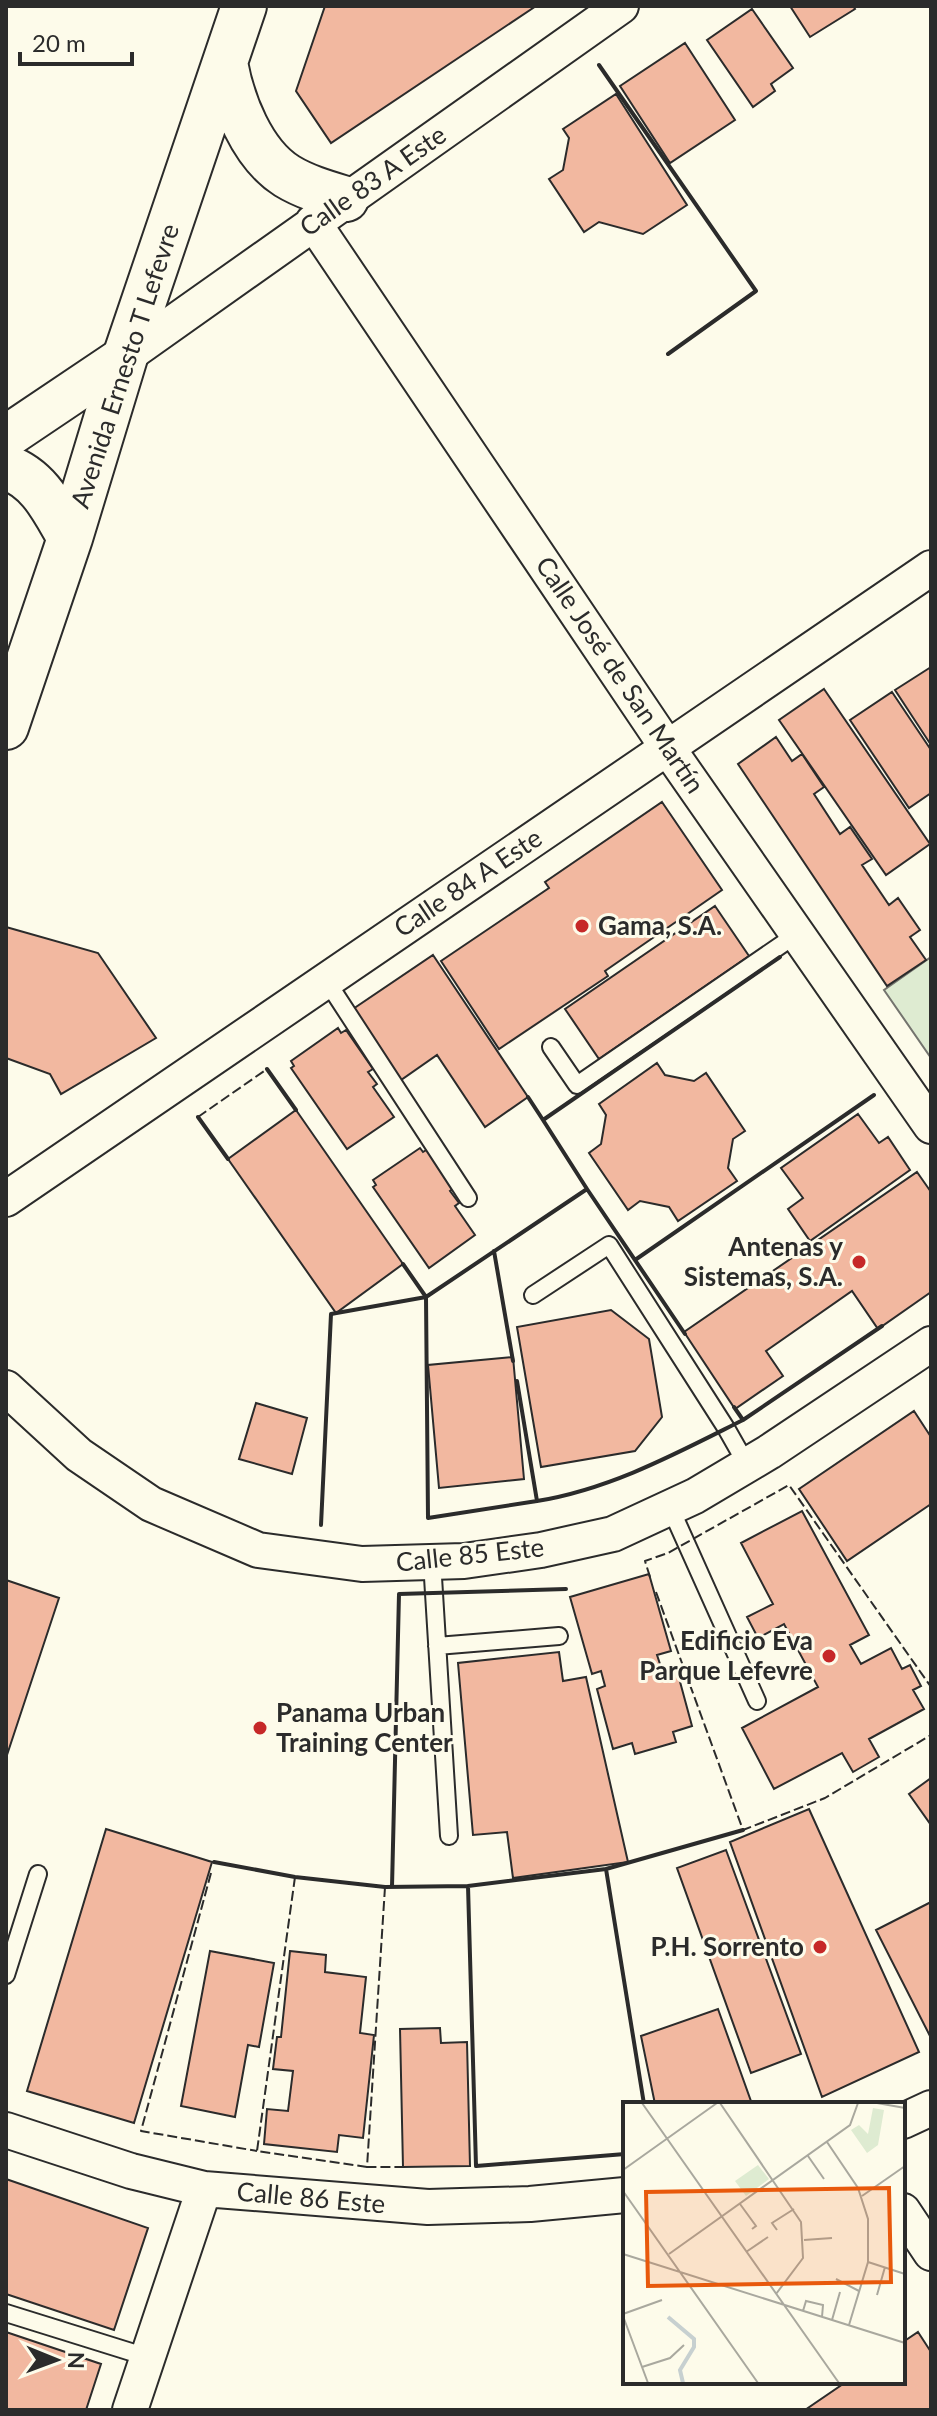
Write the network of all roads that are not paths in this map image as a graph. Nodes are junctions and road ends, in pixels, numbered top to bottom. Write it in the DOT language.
graph roads {
  1 [pos="244,6"];
  2 [pos="621,6"];
  3 [pos="225,63"];
  4 [pos="330,210"];
  5 [pos="125,357"];
  6 [pos="6,437"];
  7 [pos="6,467"];
  8 [pos="70,538"];
  9 [pos="931,568"];
  10 [pos="6,727"];
  11 [pos="667,747"];
  12 [pos="797,934"];
  13 [pos="326,980"];
  14 [pos="551,1047"];
  15 [pos="931,1126"];
  16 [pos="468,1198"];
  17 [pos="6,1199"];
  18 [pos="533,1295"];
  19 [pos="931,1344"];
  20 [pos="6,1388"];
  21 [pos="747,1465"];
  22 [pos="670,1507"];
  23 [pos="432,1561"];
  24 [pos="559,1636"];
  25 [pos="437,1646"];
  26 [pos="757,1701"];
  27 [pos="449,1836"];
  28 [pos="38,1874"];
  29 [pos="6,1975"];
  30 [pos="931,2108"];
  31 [pos="905,2120"];
  32 [pos="6,2130"];
  33 [pos="204,2189"];
  34 [pos="623,2195"];
  35 [pos="905,2214"];
  36 [pos="931,2253"];
  37 [pos="6,2313"];
  38 [pos="147,2357"];
  39 [pos="130,2410"];
  1 -- 3 [label="main road, Avenida Ernesto T Lefevre"];
  2 -- 4 [label="street, Calle 83 A Este"];
  3 -- 4 [label="main road"];
  3 -- 5 [label="main road, Avenida Ernesto T Lefevre"];
  4 -- 5 [label="street, Calle 83 A Este"];
  4 -- 11 [label="street, Calle José de San Martín"];
  5 -- 6 [label="street"];
  5 -- 8 [label="main road, Avenida Ernesto T Lefevre"];
  7 -- 8 [label="main road"];
  8 -- 10 [label="main road, Avenida Ernesto T Lefevre"];
  9 -- 11 [label="street, Calle 84 A Este"];
  11 -- 12 [label="street, Calle José de San Martín"];
  11 -- 13 [label="street, Calle 84 A Este"];
  12 -- 14 [label="lane"];
  12 -- 15 [label="street, Calle José de San Martín"];
  13 -- 16 [label="lane"];
  13 -- 17 [label="street, Calle 84 A Este"];
  18 -- 21 [label="lane"];
  19 -- 21 [label="street, Calle 85 Este"];
  20 -- 23 [label="street, Calle 85 Este"];
  21 -- 22 [label="street, Calle 85 Este"];
  22 -- 23 [label="street, Calle 85 Este"];
  22 -- 26 [label="lane"];
  23 -- 25 [label="lane"];
  24 -- 25 [label="lane"];
  25 -- 27 [label="lane"];
  28 -- 29 [label="lane"];
  30 -- 31 [label="street"];
  32 -- 33 [label="street, Calle 86 Este"];
  33 -- 34 [label="street, Calle 86 Este"];
  33 -- 38 [label="street"];
  35 -- 36 [label="street"];
  37 -- 38 [label="lane"];
  38 -- 39 [label="street"];
}
